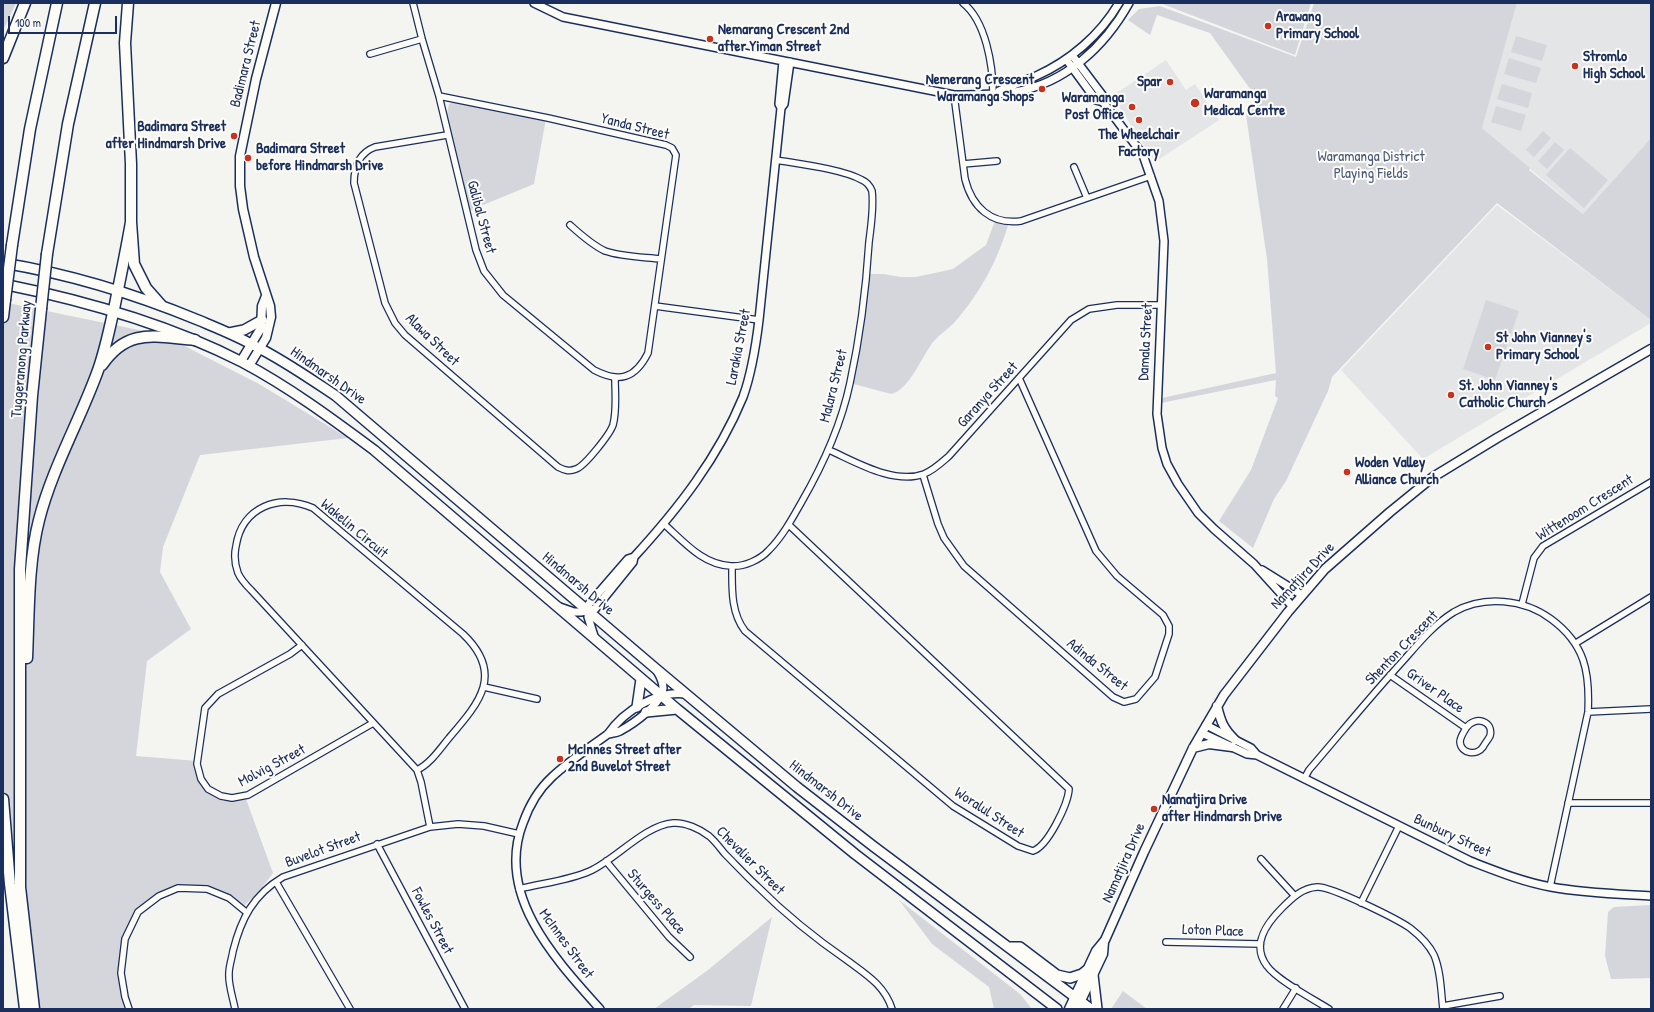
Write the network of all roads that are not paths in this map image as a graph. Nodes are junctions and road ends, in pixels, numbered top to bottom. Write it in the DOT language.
graph roads {
  1 [pos="25,3"];
  2 [pos="57,3"];
  3 [pos="95,3"];
  4 [pos="128,3"];
  5 [pos="276,3"];
  6 [pos="413,3"];
  7 [pos="534,3"];
  8 [pos="963,3"];
  9 [pos="1119,3"];
  10 [pos="1129,3"];
  11 [pos="422,38"];
  12 [pos="370,54"];
  13 [pos="1069,57"];
  14 [pos="3,58"];
  15 [pos="787,61"];
  16 [pos="1080,64"];
  17 [pos="1073,68"];
  18 [pos="993,94"];
  19 [pos="954,95"];
  20 [pos="439,96"];
  21 [pos="1103,102"];
  22 [pos="447,135"];
  23 [pos="776,160"];
  24 [pos="997,161"];
  25 [pos="963,164"];
  26 [pos="1074,167"];
  27 [pos="1151,176"];
  28 [pos="1087,198"];
  29 [pos="131,222"];
  30 [pos="570,225"];
  31 [pos="661,259"];
  32 [pos="3,263"];
  33 [pos="3,284"];
  34 [pos="118,290"];
  35 [pos="266,296"];
  36 [pos="161,305"];
  37 [pos="1161,305"];
  38 [pos="655,306"];
  39 [pos="113,312"];
  40 [pos="3,317"];
  41 [pos="262,320"];
  42 [pos="760,320"];
  43 [pos="229,333"];
  44 [pos="195,340"];
  45 [pos="256,346"];
  46 [pos="1651,349"];
  47 [pos="245,364"];
  48 [pos="97,373"];
  49 [pos="615,378"];
  50 [pos="1019,378"];
  51 [pos="829,450"];
  52 [pos="923,474"];
  53 [pos="1651,482"];
  54 [pos="664,524"];
  55 [pos="789,525"];
  56 [pos="1254,564"];
  57 [pos="732,567"];
  58 [pos="1302,595"];
  59 [pos="1651,597"];
  60 [pos="1522,604"];
  61 [pos="555,605"];
  62 [pos="1292,606"];
  63 [pos="588,611"];
  64 [pos="595,639"];
  65 [pos="1576,643"];
  66 [pos="302,645"];
  67 [pos="655,668"];
  68 [pos="1390,675"];
  69 [pos="641,679"];
  70 [pos="484,687"];
  71 [pos="686,694"];
  72 [pos="661,696"];
  73 [pos="538,699"];
  74 [pos="1217,706"];
  75 [pos="637,708"];
  76 [pos="676,709"];
  77 [pos="1651,709"];
  78 [pos="646,712"];
  79 [pos="1588,712"];
  80 [pos="373,723"];
  81 [pos="1466,728"];
  82 [pos="1204,729"];
  83 [pos="608,734"];
  84 [pos="1233,743"];
  85 [pos="1193,748"];
  86 [pos="417,770"];
  87 [pos="1304,779"];
  88 [pos="20,796"];
  89 [pos="3,799"];
  90 [pos="1568,803"];
  91 [pos="1651,803"];
  92 [pos="1399,826"];
  93 [pos="430,827"];
  94 [pos="519,834"];
  95 [pos="377,844"];
  96 [pos="3,849"];
  97 [pos="1261,859"];
  98 [pos="606,862"];
  99 [pos="276,882"];
  100 [pos="10,884"];
  101 [pos="1550,887"];
  102 [pos="519,889"];
  103 [pos="1294,895"];
  104 [pos="1651,896"];
  105 [pos="1361,903"];
  106 [pos="246,912"];
  107 [pos="1166,942"];
  108 [pos="1260,944"];
  109 [pos="1008,947"];
  110 [pos="690,957"];
  111 [pos="1090,972"];
  112 [pos="26,981"];
  113 [pos="1296,988"];
  114 [pos="27,996"];
  115 [pos="1500,996"];
  116 [pos="1077,1002"];
  117 [pos="1046,1004"];
  118 [pos="1443,1007"];
  119 [pos="24,1009"];
  120 [pos="34,1009"];
  121 [pos="129,1009"];
  122 [pos="235,1009"];
  123 [pos="350,1009"];
  124 [pos="465,1009"];
  125 [pos="600,1009"];
  126 [pos="892,1009"];
  127 [pos="1057,1009"];
  128 [pos="1069,1009"];
  129 [pos="1091,1009"];
  130 [pos="1097,1009"];
  131 [pos="1283,1009"];
  132 [pos="1329,1009"];
  1 -- 14 [label="highway"];
  2 -- 40 [label="highway, Tuggeranong Parkway, bridge"];
  3 -- 88 [label="highway, Tuggeranong Parkway, bridge"];
  4 -- 29 [label="highway"];
  5 -- 35 [label="main road, Badimara Street"];
  6 -- 11 [label="street, Galibal Street"];
  7 -- 15 [label="street"];
  8 -- 18 [label="street"];
  9 -- 13 [label="street"];
  10 -- 16 [label="street"];
  11 -- 12 [label="street"];
  11 -- 20 [label="street, Galibal Street"];
  13 -- 16 [label="street, Damala Street"];
  13 -- 17 [label="street, Damala Street"];
  13 -- 18 [label="street"];
  15 -- 19 [label="street"];
  15 -- 23 [label="street, Larakia Street"];
  16 -- 17 [label="street"];
  16 -- 21 [label="street, Damala Street"];
  17 -- 18 [label="street"];
  17 -- 21 [label="street, Damala Street"];
  18 -- 19 [label="street"];
  19 -- 25 [label="street"];
  20 -- 22 [label="street, Galibal Street"];
  20 -- 31 [label="street, Yanda Street"];
  21 -- 27 [label="street, Damala Street"];
  22 -- 49 [label="street, Galibal Street"];
  22 -- 49 [label="street, Alawa Street"];
  23 -- 42 [label="street, Larakia Street"];
  23 -- 51 [label="street, Malara Street"];
  24 -- 25 [label="street"];
  25 -- 28 [label="street"];
  26 -- 28 [label="street"];
  27 -- 28 [label="street"];
  27 -- 37 [label="street, Damala Street"];
  29 -- 34 [label="highway"];
  29 -- 36 [label="highway"];
  30 -- 31 [label="street"];
  31 -- 38 [label="street, Yanda Street"];
  32 -- 34 [label="main road, Hindmarsh Drive"];
  33 -- 39 [label="main road, Hindmarsh Drive"];
  34 -- 36 [label="main road, Hindmarsh Drive"];
  34 -- 39 [label="highway"];
  35 -- 41 [label="main road, Badimara Street"];
  35 -- 45 [label="main road, Badimara Street"];
  36 -- 43 [label="main road, Hindmarsh Drive"];
  37 -- 50 [label="street, Garanya Street"];
  37 -- 56 [label="street, Damala Street"];
  38 -- 42 [label="street"];
  38 -- 49 [label="street, Yanda Street"];
  39 -- 44 [label="main road, Hindmarsh Drive"];
  39 -- 48 [label="highway"];
  41 -- 43 [label="main road"];
  41 -- 45 [label="main road, Badimara Street"];
  42 -- 54 [label="street, Larakia Street"];
  43 -- 45 [label="main road, Hindmarsh Drive"];
  44 -- 47 [label="main road, Hindmarsh Drive"];
  44 -- 48 [label="highway"];
  45 -- 47 [label="main road, Badimara Street"];
  45 -- 63 [label="main road, Hindmarsh Drive"];
  46 -- 58 [label="main road, Namatjira Drive"];
  47 -- 61 [label="main road, Hindmarsh Drive"];
  48 -- 88 [label="highway"];
  50 -- 52 [label="street, Garanya Street"];
  50 -- 52 [label="street, Adinda Street"];
  51 -- 52 [label="street, Garanya Street"];
  51 -- 55 [label="street, Malara Street"];
  53 -- 60 [label="street, Wittenoom Crescent"];
  54 -- 57 [label="street, Malara Street"];
  54 -- 63 [label="street, Larakia Street"];
  55 -- 57 [label="street, Malara Street"];
  55 -- 57 [label="street, Woralul Street"];
  56 -- 58 [label="street, Damala Street"];
  56 -- 62 [label="street, Damala Street"];
  58 -- 62 [label="main road, Namatjira Drive"];
  59 -- 65 [label="street"];
  60 -- 65 [label="street, Shenton Crescent"];
  60 -- 68 [label="street, Shenton Crescent"];
  61 -- 63 [label="street"];
  61 -- 64 [label="main road, Hindmarsh Drive"];
  62 -- 74 [label="main road, Namatjira Drive"];
  63 -- 64 [label="street"];
  63 -- 67 [label="main road, Hindmarsh Drive"];
  64 -- 69 [label="main road, Hindmarsh Drive"];
  65 -- 79 [label="street, Shenton Crescent"];
  66 -- 70 [label="street, Wakelin Circuit"];
  66 -- 80 [label="street, Wakelin Circuit"];
  66 -- 80 [label="street, Molvig Street"];
  67 -- 71 [label="main road, Hindmarsh Drive"];
  67 -- 72 [label="street"];
  68 -- 81 [label="street, Griver Place"];
  68 -- 87 [label="street, Shenton Crescent"];
  69 -- 72 [label="main road, Hindmarsh Drive"];
  69 -- 75 [label="main road"];
  70 -- 73 [label="street"];
  70 -- 86 [label="street, Wakelin Circuit"];
  71 -- 72 [label="street, McInnes Street"];
  71 -- 109 [label="main road, Hindmarsh Drive"];
  72 -- 75 [label="street, McInnes Street"];
  72 -- 76 [label="main road, Hindmarsh Drive"];
  72 -- 78 [label="street, McInnes Street"];
  74 -- 82 [label="main road, Namatjira Drive"];
  74 -- 84 [label="main road"];
  75 -- 83 [label="street, McInnes Street"];
  76 -- 78 [label="main road"];
  76 -- 117 [label="main road, Hindmarsh Drive"];
  77 -- 79 [label="street"];
  78 -- 83 [label="street, McInnes Street"];
  79 -- 90 [label="street, Shenton Crescent"];
  80 -- 86 [label="street, Wakelin Circuit"];
  81 -- 81 [label="street, Griver Place"];
  82 -- 84 [label="street, Bunbury Street"];
  82 -- 85 [label="main road, Namatjira Drive"];
  83 -- 94 [label="street, McInnes Street"];
  84 -- 85 [label="main road"];
  84 -- 87 [label="street, Bunbury Street"];
  85 -- 111 [label="main road, Namatjira Drive"];
  86 -- 93 [label="street, Wakelin Circuit"];
  87 -- 92 [label="street, Bunbury Street"];
  88 -- 112 [label="highway, Tuggeranong Parkway"];
  89 -- 100 [label="highway, Tuggeranong Parkway"];
  90 -- 91 [label="street"];
  90 -- 101 [label="street, Shenton Crescent"];
  92 -- 101 [label="street, Bunbury Street"];
  92 -- 105 [label="street"];
  93 -- 94 [label="street, Buvelot Street"];
  93 -- 95 [label="street, Buvelot Street"];
  94 -- 102 [label="street, McInnes Street"];
  95 -- 99 [label="street, Buvelot Street"];
  95 -- 124 [label="street, Fowles Street"];
  96 -- 100 [label="highway"];
  97 -- 103 [label="street"];
  98 -- 102 [label="street, Chevalier Street"];
  98 -- 110 [label="street, Sturgess Place"];
  98 -- 126 [label="street, Chevalier Street"];
  99 -- 106 [label="street, Buvelot Street"];
  99 -- 123 [label="street"];
  100 -- 112 [label="highway, Tuggeranong Parkway"];
  101 -- 104 [label="street, Bunbury Street"];
  102 -- 125 [label="street, McInnes Street"];
  103 -- 105 [label="street"];
  103 -- 108 [label="street"];
  105 -- 118 [label="street"];
  106 -- 121 [label="street"];
  106 -- 122 [label="street, Buvelot Street"];
  107 -- 108 [label="street, Loton Place"];
  108 -- 113 [label="street"];
  109 -- 111 [label="main road"];
  109 -- 116 [label="main road, Hindmarsh Drive"];
  111 -- 116 [label="main road, Namatjira Drive"];
  111 -- 130 [label="main road"];
  112 -- 114 [label="highway, Tuggeranong Parkway"];
  113 -- 131 [label="street"];
  113 -- 132 [label="street"];
  114 -- 119 [label="highway, Tuggeranong Parkway"];
  114 -- 120 [label="highway, Tuggeranong Parkway"];
  115 -- 118 [label="street"];
  116 -- 128 [label="main road, Namatjira Drive"];
  116 -- 129 [label="main road, Hindmarsh Drive"];
  117 -- 127 [label="main road, Hindmarsh Drive"];
}
